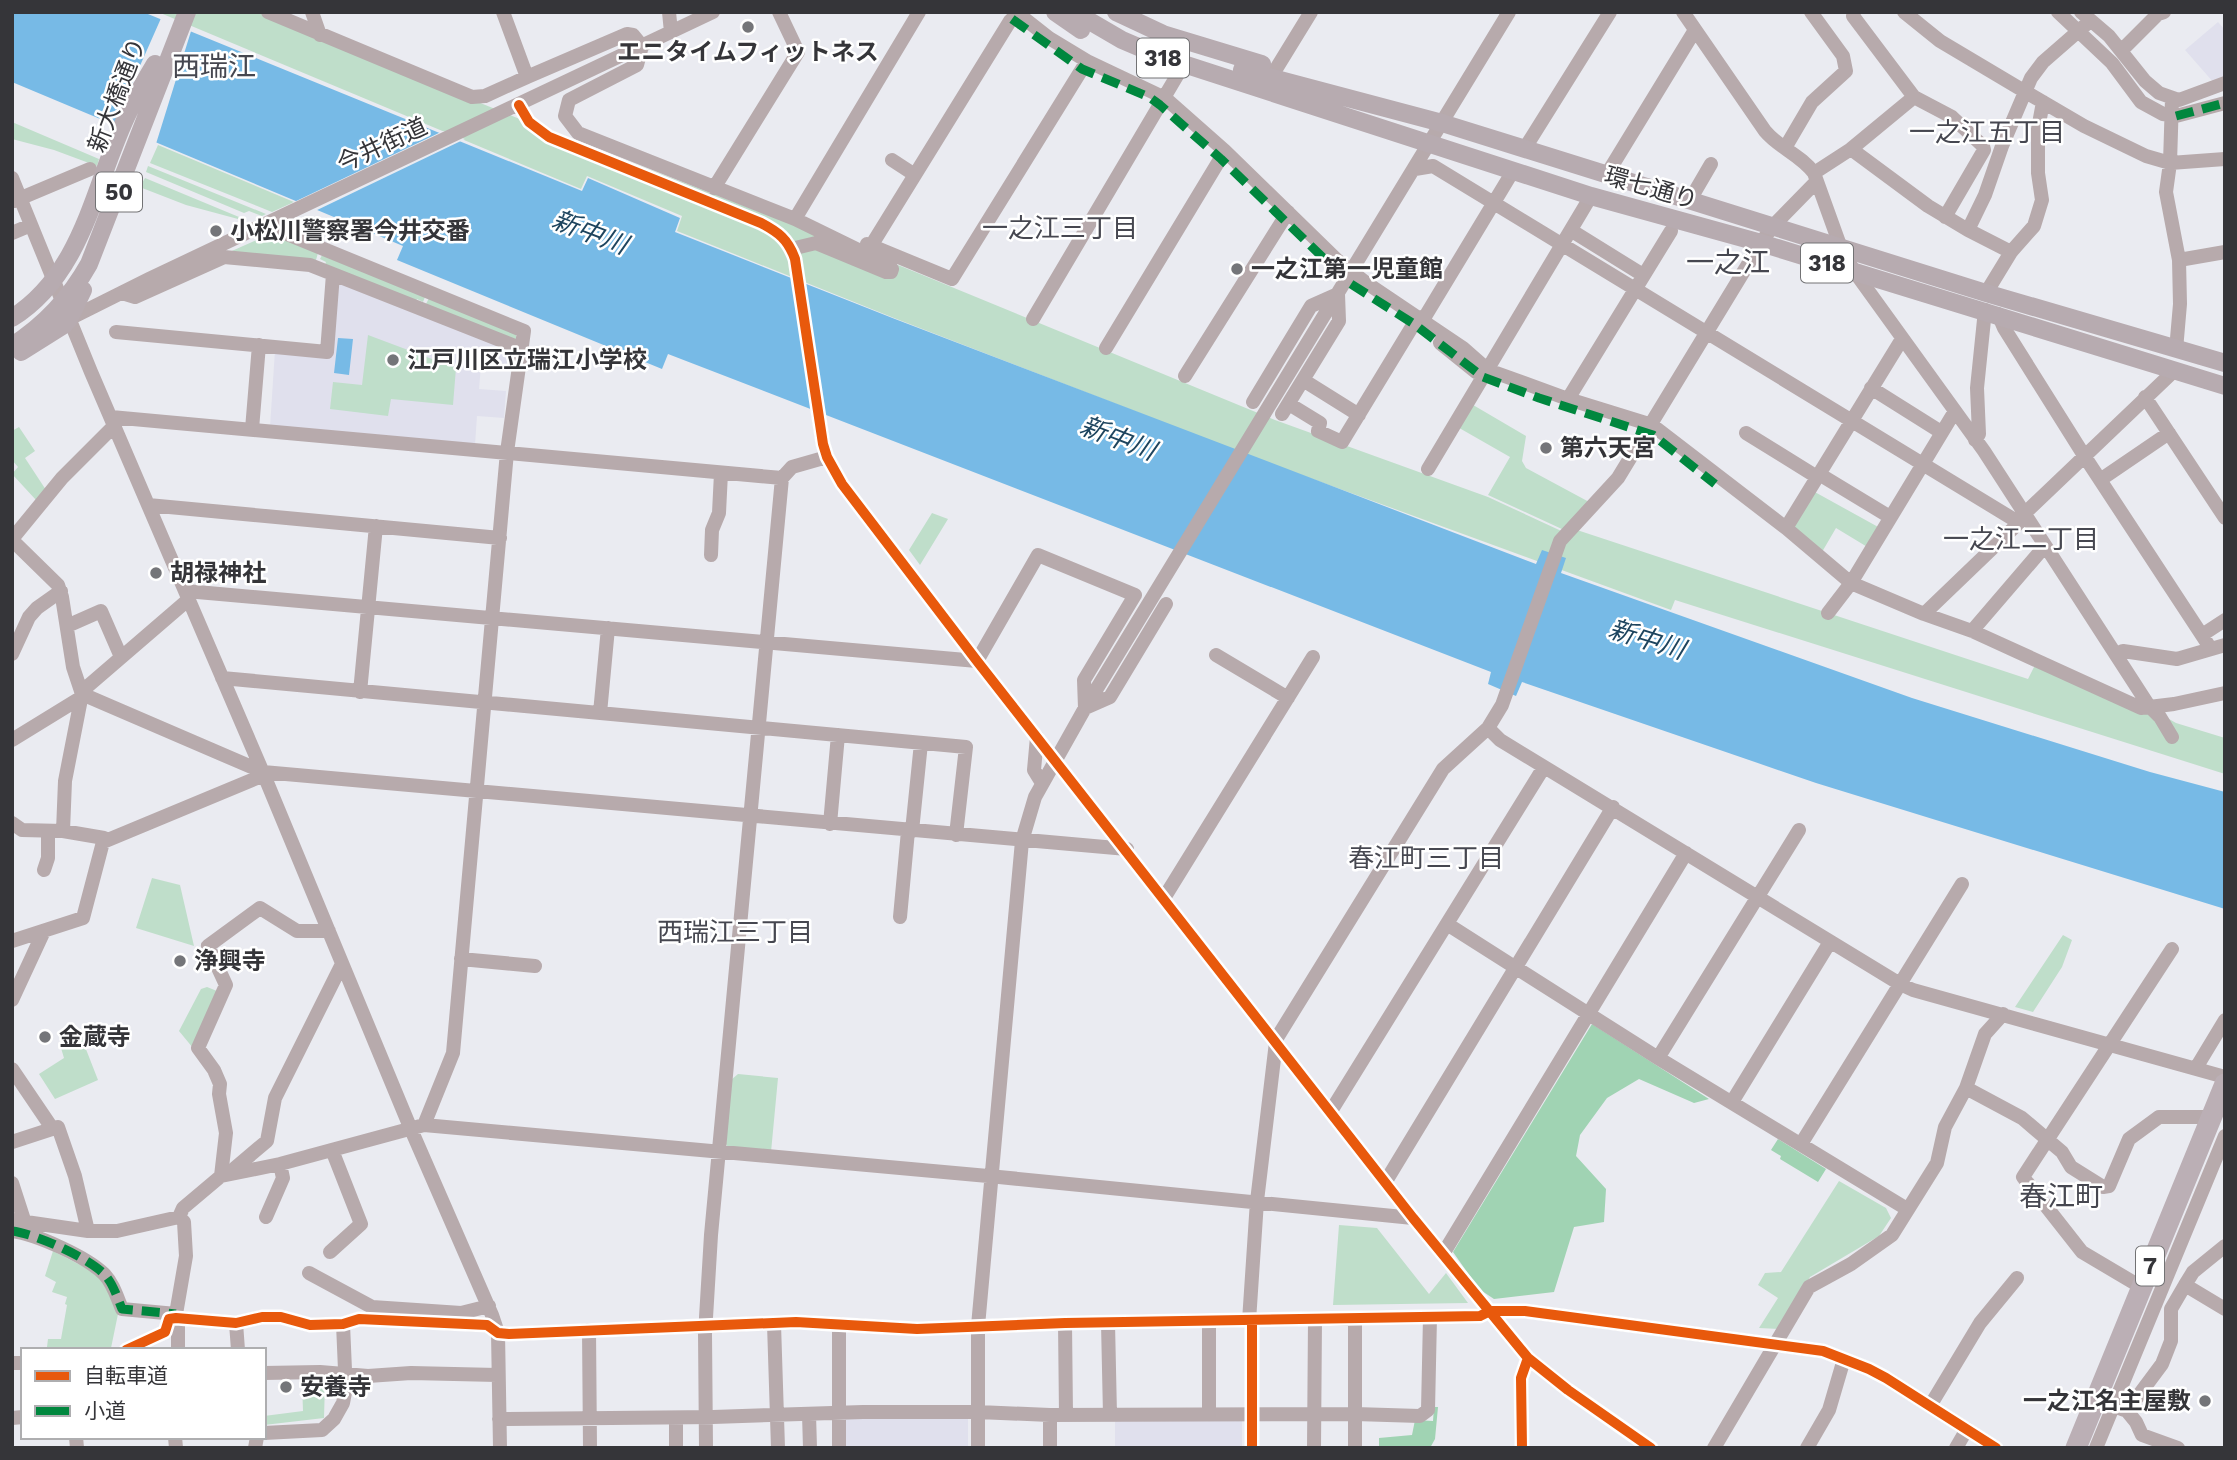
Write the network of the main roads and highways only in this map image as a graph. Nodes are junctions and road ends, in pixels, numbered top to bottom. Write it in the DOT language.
graph roads {
  1 [pos="175,12"];
  2 [pos="187,12"];
  3 [pos="1055,12"];
  4 [pos="1074,12"];
  5 [pos="1095,12"];
  6 [pos="1116,12"];
  7 [pos="160,66"];
  8 [pos="1266,78"];
  9 [pos="1429,145"];
  10 [pos="1990,306"];
  11 [pos="12,318"];
  12 [pos="69,319"];
  13 [pos="12,332"];
  14 [pos="12,346"];
  15 [pos="12,357"];
  16 [pos="2225,363"];
  17 [pos="2225,386"];
  18 [pos="2224,1075"];
  19 [pos="2214,1117"];
  20 [pos="2076,1448"];
  21 [pos="2089,1448"];
  1 -- 7 [label="main road, 新大橋通り / 50"];
  2 -- 7 [label="main road, 新大橋通り / 50"];
  3 -- 9 [label="main road"];
  4 -- 8 [label="main road, 環七通り / 318"];
  5 -- 8 [label="main road, 環七通り / 318"];
  6 -- 8 [label="main road"];
  7 -- 11 [label="main road, 50"];
  7 -- 12 [label="main road, 50"];
  7 -- 13 [label="main road, 新大橋通り / 50"];
  7 -- 14 [label="main road, 新大橋通り / 50"];
  8 -- 9 [label="main road, 環七通り / 318"];
  8 -- 10 [label="main road, 環七通り / 318"];
  9 -- 10 [label="main road, 環七通り / 318"];
  10 -- 16 [label="main road, 環七通り / 318"];
  10 -- 17 [label="main road, 環七通り / 318"];
  12 -- 13 [label="main road"];
  12 -- 15 [label="main road, 50"];
  18 -- 20 [label="highway, 7"];
  19 -- 21 [label="highway, 7"];
}
